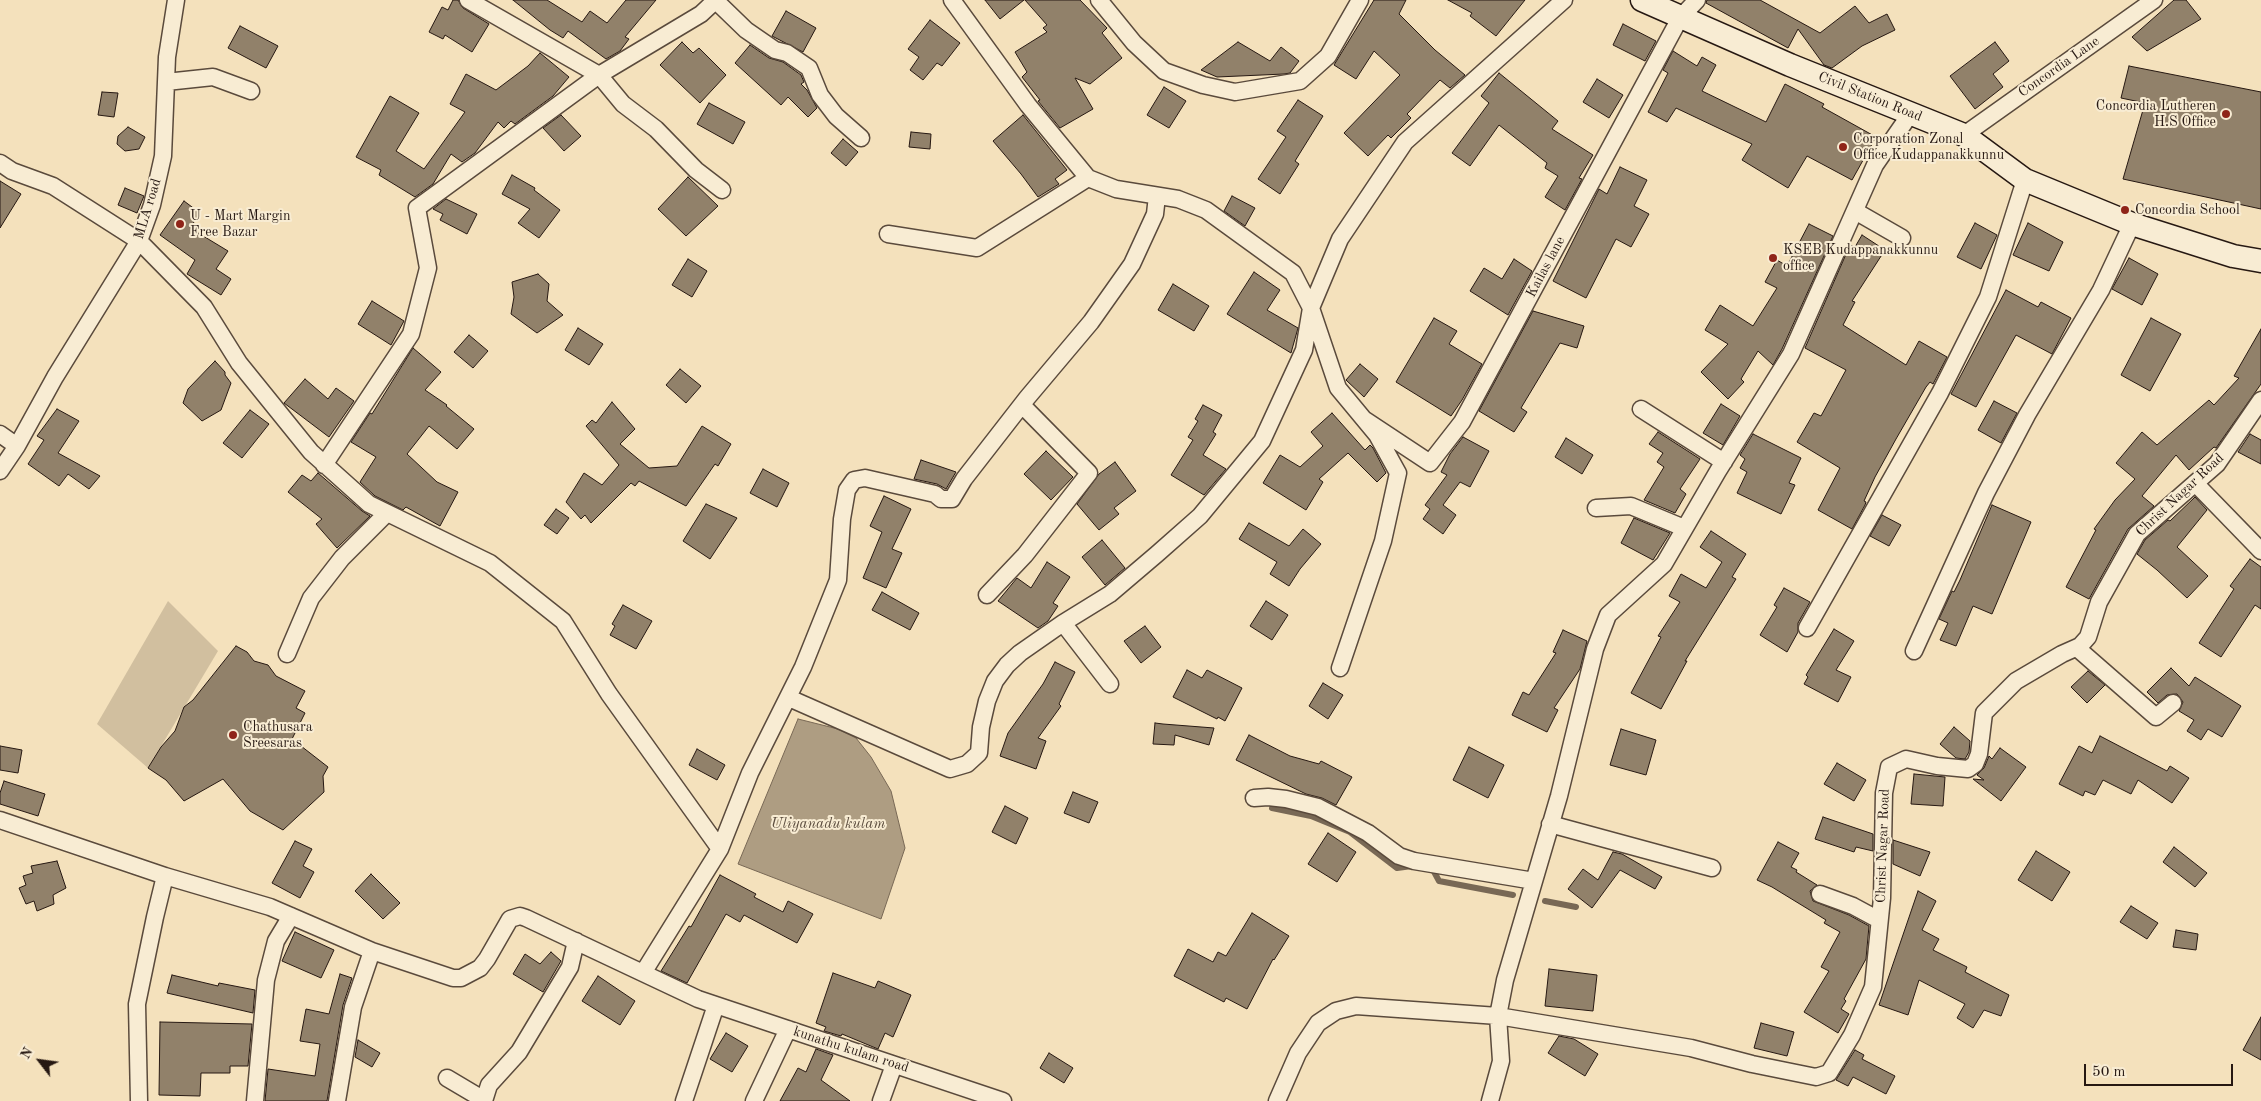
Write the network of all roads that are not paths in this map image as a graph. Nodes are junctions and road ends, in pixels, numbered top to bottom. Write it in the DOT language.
graph roads {
  1 [pos="176,0"];
  2 [pos="468,0"];
  3 [pos="716,0"];
  4 [pos="952,0"];
  5 [pos="1099,0"];
  6 [pos="1360,0"];
  7 [pos="1564,0"];
  8 [pos="1642,0"];
  9 [pos="1697,0"];
  10 [pos="2154,0"];
  11 [pos="1680,18"];
  12 [pos="599,75"];
  13 [pos="166,82"];
  14 [pos="252,91"];
  15 [pos="1911,113"];
  16 [pos="1964,135"];
  17 [pos="861,138"];
  18 [pos="0,162"];
  19 [pos="1088,178"];
  20 [pos="2026,180"];
  21 [pos="722,190"];
  22 [pos="1157,196"];
  23 [pos="1855,211"];
  24 [pos="2132,224"];
  25 [pos="888,234"];
  26 [pos="1902,238"];
  27 [pos="139,241"];
  28 [pos="2261,261"];
  29 [pos="1311,308"];
  30 [pos="2261,400"];
  31 [pos="1022,405"];
  32 [pos="1641,410"];
  33 [pos="1364,420"];
  34 [pos="0,434"];
  35 [pos="17,446"];
  36 [pos="1724,462"];
  37 [pos="324,464"];
  38 [pos="0,471"];
  39 [pos="2195,483"];
  40 [pos="1596,508"];
  41 [pos="387,513"];
  42 [pos="1684,528"];
  43 [pos="2261,551"];
  44 [pos="987,595"];
  45 [pos="1063,623"];
  46 [pos="1807,628"];
  47 [pos="2077,648"];
  48 [pos="1914,652"];
  49 [pos="287,654"];
  50 [pos="1340,668"];
  51 [pos="1110,684"];
  52 [pos="789,698"];
  53 [pos="2173,704"];
  54 [pos="1254,798"];
  55 [pos="0,820"];
  56 [pos="1550,824"];
  57 [pos="720,849"];
  58 [pos="1712,868"];
  59 [pos="166,876"];
  60 [pos="1534,881"];
  61 [pos="1820,894"];
  62 [pos="291,916"];
  63 [pos="1880,920"];
  64 [pos="576,941"];
  65 [pos="372,951"];
  66 [pos="643,973"];
  67 [pos="716,1004"];
  68 [pos="1498,1016"];
  69 [pos="788,1029"];
  70 [pos="894,1064"];
  71 [pos="447,1078"];
  72 [pos="484,1100"];
  73 [pos="139,1101"];
  74 [pos="255,1101"];
  75 [pos="337,1101"];
  76 [pos="684,1101"];
  77 [pos="754,1101"];
  78 [pos="880,1101"];
  79 [pos="1004,1101"];
  80 [pos="1277,1101"];
  81 [pos="1490,1101"];
  1 -- 13 [label="street, MLA road"];
  2 -- 12 [label="street"];
  3 -- 12 [label="street"];
  3 -- 17 [label="street"];
  4 -- 19 [label="street"];
  5 -- 6 [label="street"];
  7 -- 29 [label="street"];
  8 -- 11 [label="main road, Civil Station Road"];
  9 -- 11 [label="street, Kailas lane"];
  10 -- 16 [label="street, Concordia Lane"];
  11 -- 15 [label="main road, Civil Station Road"];
  11 -- 33 [label="street, Kailas lane"];
  12 -- 21 [label="street"];
  12 -- 37 [label="street"];
  13 -- 14 [label="street"];
  13 -- 27 [label="street, MLA road"];
  15 -- 16 [label="main road, Civil Station Road"];
  15 -- 23 [label="street"];
  16 -- 20 [label="main road, Civil Station Road"];
  18 -- 27 [label="street"];
  19 -- 22 [label="street"];
  19 -- 25 [label="street"];
  20 -- 24 [label="main road, Civil Station Road"];
  20 -- 46 [label="street"];
  22 -- 29 [label="street"];
  22 -- 31 [label="street"];
  23 -- 26 [label="street"];
  23 -- 36 [label="street"];
  24 -- 28 [label="main road, Civil Station Road"];
  24 -- 48 [label="street"];
  27 -- 35 [label="street, MLA road"];
  27 -- 37 [label="street"];
  29 -- 33 [label="street"];
  29 -- 45 [label="street"];
  30 -- 39 [label="street, Christ Nagar Road"];
  31 -- 44 [label="street"];
  31 -- 52 [label="street"];
  32 -- 36 [label="street"];
  33 -- 50 [label="street"];
  34 -- 35 [label="street"];
  35 -- 38 [label="street, MLA road"];
  36 -- 42 [label="street"];
  37 -- 41 [label="street"];
  39 -- 43 [label="street"];
  39 -- 47 [label="street, Christ Nagar Road"];
  40 -- 42 [label="street"];
  41 -- 49 [label="street"];
  41 -- 57 [label="street"];
  42 -- 56 [label="street"];
  45 -- 51 [label="street"];
  45 -- 52 [label="street"];
  47 -- 53 [label="street"];
  47 -- 63 [label="street, Christ Nagar Road"];
  52 -- 57 [label="street"];
  54 -- 60 [label="street"];
  55 -- 59 [label="street"];
  56 -- 58 [label="street"];
  56 -- 60 [label="street"];
  57 -- 66 [label="street"];
  59 -- 62 [label="street"];
  59 -- 73 [label="street"];
  60 -- 68 [label="street"];
  61 -- 63 [label="street"];
  62 -- 65 [label="street"];
  62 -- 74 [label="street"];
  63 -- 68 [label="street, Christ Nagar Road"];
  64 -- 65 [label="street, kunathu kulam road"];
  64 -- 66 [label="street, kunathu kulam road"];
  64 -- 72 [label="street"];
  65 -- 75 [label="street"];
  66 -- 67 [label="street, kunathu kulam road"];
  67 -- 69 [label="street, kunathu kulam road"];
  67 -- 76 [label="street"];
  68 -- 80 [label="street, Christ Nagar Road"];
  68 -- 81 [label="street"];
  69 -- 70 [label="street, kunathu kulam road"];
  69 -- 77 [label="street"];
  70 -- 78 [label="street"];
  70 -- 79 [label="street, kunathu kulam road"];
  71 -- 72 [label="street"];
}
